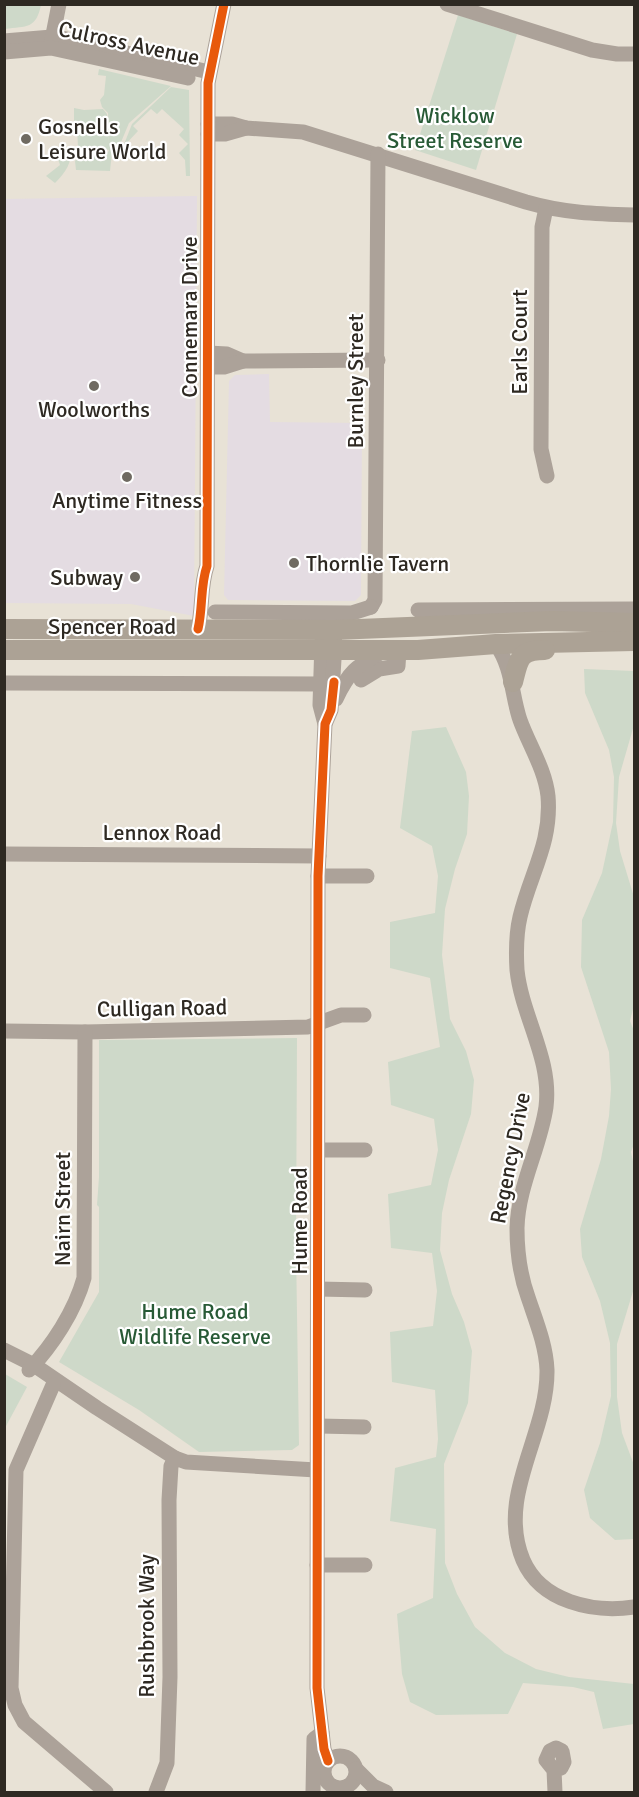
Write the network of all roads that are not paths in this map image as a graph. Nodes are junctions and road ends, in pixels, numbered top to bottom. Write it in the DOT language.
graph roads {
  1 [pos="59,4"];
  2 [pos="224,4"];
  3 [pos="447,4"];
  4 [pos="4,41"];
  5 [pos="52,42"];
  6 [pos="4,52"];
  7 [pos="634,54"];
  8 [pos="209,78"];
  9 [pos="208,129"];
  10 [pos="378,154"];
  11 [pos="546,208"];
  12 [pos="634,215"];
  13 [pos="208,360"];
  14 [pos="378,360"];
  15 [pos="547,476"];
  16 [pos="207,566"];
  17 [pos="371,607"];
  18 [pos="634,609"];
  19 [pos="418,610"];
  20 [pos="584,615"];
  21 [pos="218,621"];
  22 [pos="634,623"];
  23 [pos="385,627"];
  24 [pos="4,629"];
  25 [pos="46,629"];
  26 [pos="198,629"];
  27 [pos="328,630"];
  28 [pos="630,639"];
  29 [pos="174,649"];
  30 [pos="510,649"];
  31 [pos="4,650"];
  32 [pos="328,650"];
  33 [pos="392,650"];
  34 [pos="361,680"];
  35 [pos="513,682"];
  36 [pos="4,683"];
  37 [pos="321,684"];
  38 [pos="328,717"];
  39 [pos="4,854"];
  40 [pos="319,856"];
  41 [pos="318,876"];
  42 [pos="367,876"];
  43 [pos="364,1015"];
  44 [pos="320,1022"];
  45 [pos="4,1030"];
  46 [pos="85,1032"];
  47 [pos="319,1150"];
  48 [pos="365,1150"];
  49 [pos="318,1289"];
  50 [pos="365,1290"];
  51 [pos="4,1350"];
  52 [pos="4,1358"];
  53 [pos="32,1367"];
  54 [pos="53,1385"];
  55 [pos="97,1408"];
  56 [pos="319,1426"];
  57 [pos="364,1427"];
  58 [pos="175,1458"];
  59 [pos="317,1466"];
  60 [pos="317,1565"];
  61 [pos="365,1565"];
  62 [pos="634,1607"];
  63 [pos="322,1728"];
  64 [pos="335,1758"];
  65 [pos="356,1769"];
  66 [pos="554,1770"];
  67 [pos="337,1788"];
  68 [pos="106,1792"];
  69 [pos="156,1792"];
  70 [pos="313,1792"];
  71 [pos="370,1792"];
  72 [pos="386,1792"];
  73 [pos="555,1792"];
  1 -- 5 [label="street"];
  2 -- 8 [label="street, Connemara Drive"];
  3 -- 7 [label="street"];
  4 -- 5 [label="street, Culross Avenue"];
  5 -- 6 [label="street, Culross Avenue"];
  5 -- 8 [label="street, Culross Avenue"];
  8 -- 9 [label="street, Connemara Drive"];
  9 -- 10 [label="street"];
  9 -- 13 [label="street, Connemara Drive"];
  10 -- 11 [label="street"];
  10 -- 14 [label="street, Burnley Street"];
  11 -- 12 [label="street"];
  11 -- 15 [label="street, Earls Court"];
  13 -- 14 [label="street"];
  13 -- 16 [label="street, Connemara Drive"];
  14 -- 17 [label="street, Burnley Street"];
  16 -- 21 [label="street, Connemara Drive"];
  16 -- 26 [label="street, Connemara Drive"];
  17 -- 21 [label="street, Spencer Road"];
  17 -- 23 [label="street"];
  18 -- 20 [label="street, Spencer Road"];
  19 -- 20 [label="street, Spencer Road"];
  20 -- 22 [label="main road, Spencer Road"];
  20 -- 23 [label="main road, Spencer Road"];
  20 -- 28 [label="main road"];
  21 -- 26 [label="main road, Spencer Road"];
  21 -- 27 [label="main road, Spencer Road"];
  23 -- 27 [label="main road, Spencer Road"];
  23 -- 30 [label="main road"];
  24 -- 25 [label="main road, Spencer Road"];
  25 -- 26 [label="main road, Spencer Road"];
  25 -- 29 [label="main road"];
  27 -- 32 [label="street, Hume Road"];
  28 -- 30 [label="main road, Spencer Road"];
  29 -- 31 [label="main road, Spencer Road"];
  29 -- 32 [label="main road, Spencer Road"];
  30 -- 33 [label="main road, Spencer Road"];
  30 -- 35 [label="main road"];
  30 -- 35 [label="street, Regency Drive"];
  32 -- 33 [label="main road, Spencer Road"];
  32 -- 37 [label="street, Hume Road"];
  32 -- 38 [label="street, Hume Road"];
  33 -- 34 [label="street"];
  33 -- 38 [label="street, Hume Road"];
  35 -- 62 [label="street, Regency Drive"];
  36 -- 37 [label="street"];
  37 -- 38 [label="street, Hume Road"];
  38 -- 40 [label="street, Hume Road"];
  39 -- 40 [label="street, Lennox Road"];
  40 -- 41 [label="street, Hume Road"];
  41 -- 42 [label="street"];
  41 -- 44 [label="street, Hume Road"];
  43 -- 44 [label="street"];
  44 -- 46 [label="street, Culligan Road"];
  44 -- 47 [label="street, Hume Road"];
  45 -- 46 [label="street, Culligan Road"];
  46 -- 53 [label="street, Nairn Street"];
  47 -- 48 [label="street, Hume Road"];
  47 -- 49 [label="street, Hume Road"];
  49 -- 50 [label="street, Hume Road"];
  49 -- 56 [label="street, Hume Road"];
  51 -- 53 [label="street"];
  52 -- 53 [label="street"];
  53 -- 54 [label="street"];
  53 -- 55 [label="street"];
  54 -- 55 [label="street"];
  54 -- 68 [label="street"];
  55 -- 58 [label="street"];
  56 -- 57 [label="street"];
  56 -- 59 [label="street, Hume Road"];
  58 -- 59 [label="street"];
  58 -- 69 [label="street, Rushbrook Way"];
  59 -- 60 [label="street, Hume Road"];
  60 -- 61 [label="street"];
  60 -- 63 [label="street, Hume Road"];
  63 -- 64 [label="street, Hume Road"];
  63 -- 70 [label="street"];
  64 -- 65 [label="street"];
  64 -- 67 [label="street, Hume Road"];
  65 -- 67 [label="street"];
  65 -- 72 [label="street"];
  66 -- 73 [label="street"];
  67 -- 71 [label="street"];
}
